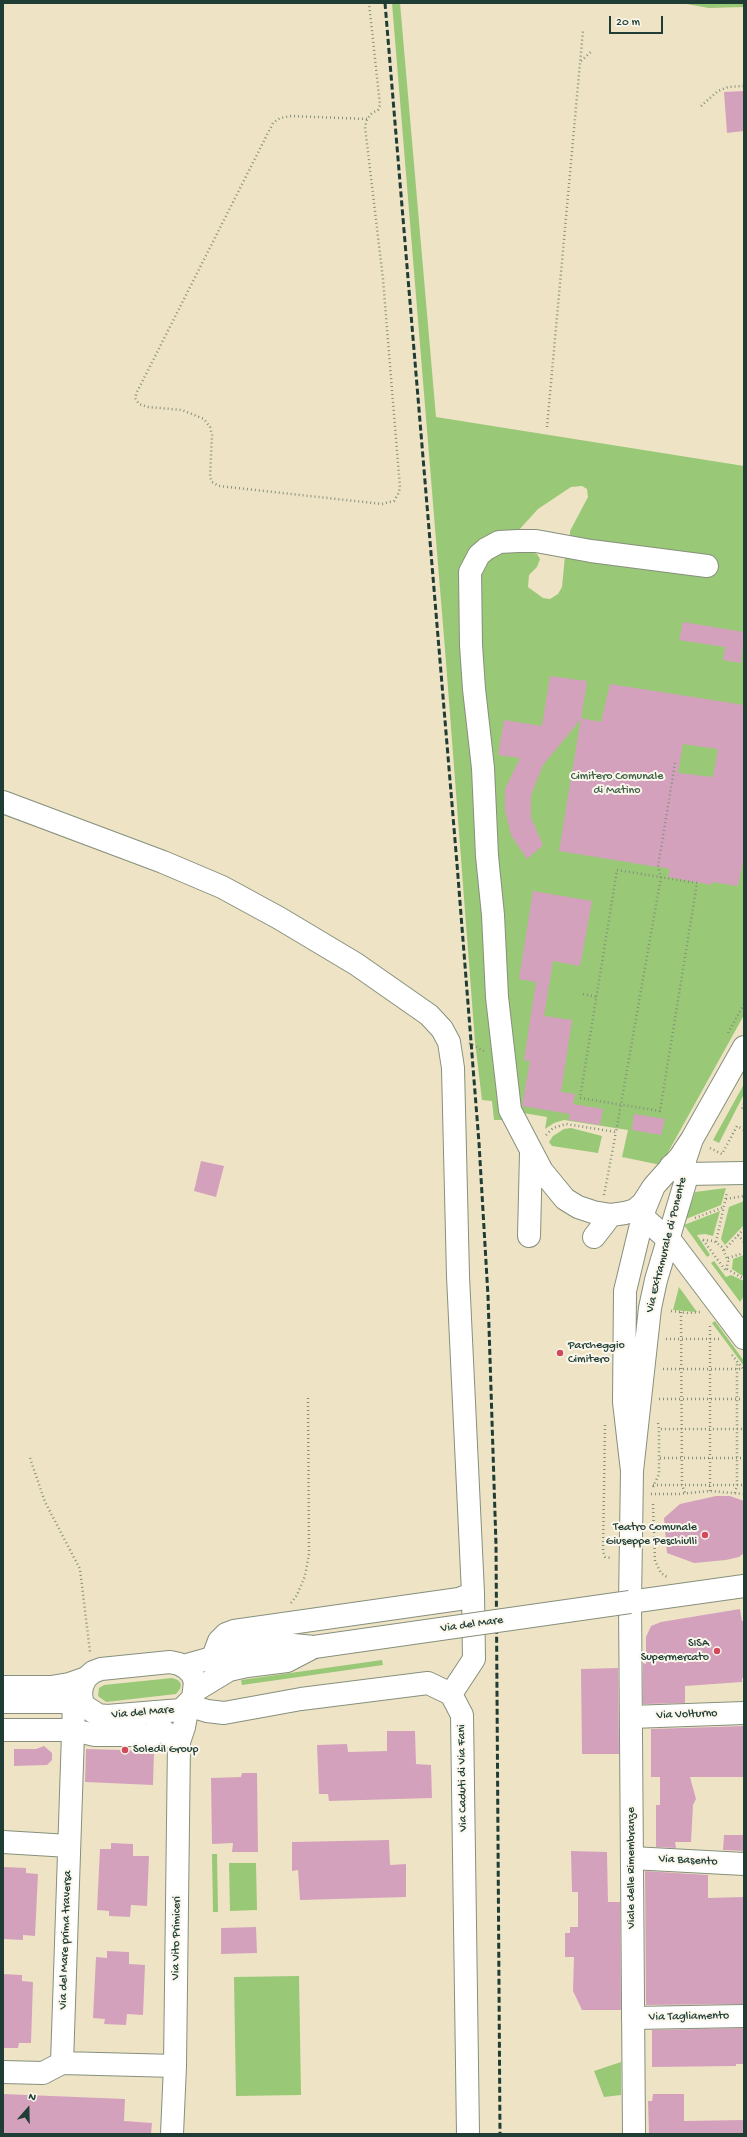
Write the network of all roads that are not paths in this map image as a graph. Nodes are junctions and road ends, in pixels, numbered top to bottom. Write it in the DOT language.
graph roads {
  1 [pos="706,566"];
  2 [pos="3,802"];
  3 [pos="744,1047"];
  4 [pos="531,1153"];
  5 [pos="678,1170"];
  6 [pos="744,1173"];
  7 [pos="606,1214"];
  8 [pos="639,1214"];
  9 [pos="670,1233"];
  10 [pos="529,1236"];
  11 [pos="594,1237"];
  12 [pos="744,1338"];
  13 [pos="632,1471"];
  14 [pos="744,1586"];
  15 [pos="473,1593"];
  16 [pos="630,1602"];
  17 [pos="314,1647"];
  18 [pos="213,1657"];
  19 [pos="183,1666"];
  20 [pos="89,1675"];
  21 [pos="3,1687"];
  22 [pos="451,1694"];
  23 [pos="192,1698"];
  24 [pos="3,1702"];
  25 [pos="79,1704"];
  26 [pos="744,1713"];
  27 [pos="631,1717"];
  28 [pos="158,1721"];
  29 [pos="3,1730"];
  30 [pos="73,1730"];
  31 [pos="179,1742"];
  32 [pos="3,1842"];
  33 [pos="69,1846"];
  34 [pos="632,1858"];
  35 [pos="744,1864"];
  36 [pos="744,2016"];
  37 [pos="633,2018"];
  38 [pos="62,2063"];
  39 [pos="175,2066"];
  40 [pos="3,2072"];
  41 [pos="172,2134"];
  42 [pos="468,2134"];
  43 [pos="634,2134"];
  1 -- 4 [label="street"];
  2 -- 15 [label="street"];
  3 -- 5 [label="street, Via Extramurale di Ponente"];
  4 -- 7 [label="street"];
  4 -- 10 [label="street"];
  5 -- 6 [label="street"];
  5 -- 8 [label="street, Via Extramurale di Ponente"];
  5 -- 9 [label="street, Via Extramurale di Ponente"];
  7 -- 8 [label="street"];
  7 -- 11 [label="street"];
  8 -- 9 [label="street"];
  8 -- 13 [label="street, Via Extramurale di Ponente"];
  9 -- 12 [label="street"];
  9 -- 13 [label="street, Via Extramurale di Ponente"];
  13 -- 16 [label="street, Via Extramurale di Ponente"];
  14 -- 16 [label="street, Via del Mare"];
  15 -- 18 [label="street"];
  15 -- 22 [label="street"];
  16 -- 17 [label="street, Via del Mare, bridge"];
  16 -- 27 [label="street, Viale delle Rimembranze"];
  17 -- 18 [label="street, Via del Mare"];
  17 -- 23 [label="street, Via del Mare"];
  18 -- 19 [label="street, Via del Mare"];
  19 -- 20 [label="street, Via del Mare"];
  19 -- 23 [label="street"];
  20 -- 21 [label="street, Via del Mare"];
  20 -- 25 [label="street"];
  22 -- 23 [label="street"];
  22 -- 42 [label="street, Via Caduti di Via Fani"];
  23 -- 28 [label="street, Via del Mare"];
  23 -- 31 [label="street, Via Vito Primiceri"];
  24 -- 25 [label="street"];
  25 -- 28 [label="street, Via del Mare"];
  25 -- 30 [label="street, Via del Mare prima traversa"];
  26 -- 27 [label="street, Via Volturno"];
  27 -- 34 [label="street, Viale delle Rimembranze"];
  28 -- 30 [label="street"];
  28 -- 31 [label="street"];
  29 -- 30 [label="street"];
  30 -- 33 [label="street, Via del Mare prima traversa"];
  31 -- 39 [label="street, Via Vito Primiceri"];
  32 -- 33 [label="street"];
  33 -- 38 [label="street, Via del Mare prima traversa"];
  34 -- 35 [label="street, Via Basento"];
  34 -- 37 [label="street, Viale delle Rimembranze"];
  36 -- 37 [label="street, Via Tagliamento"];
  37 -- 43 [label="street, Viale delle Rimembranze"];
  38 -- 39 [label="street"];
  38 -- 40 [label="street"];
  39 -- 41 [label="street, Via Vito Primiceri"];
}
